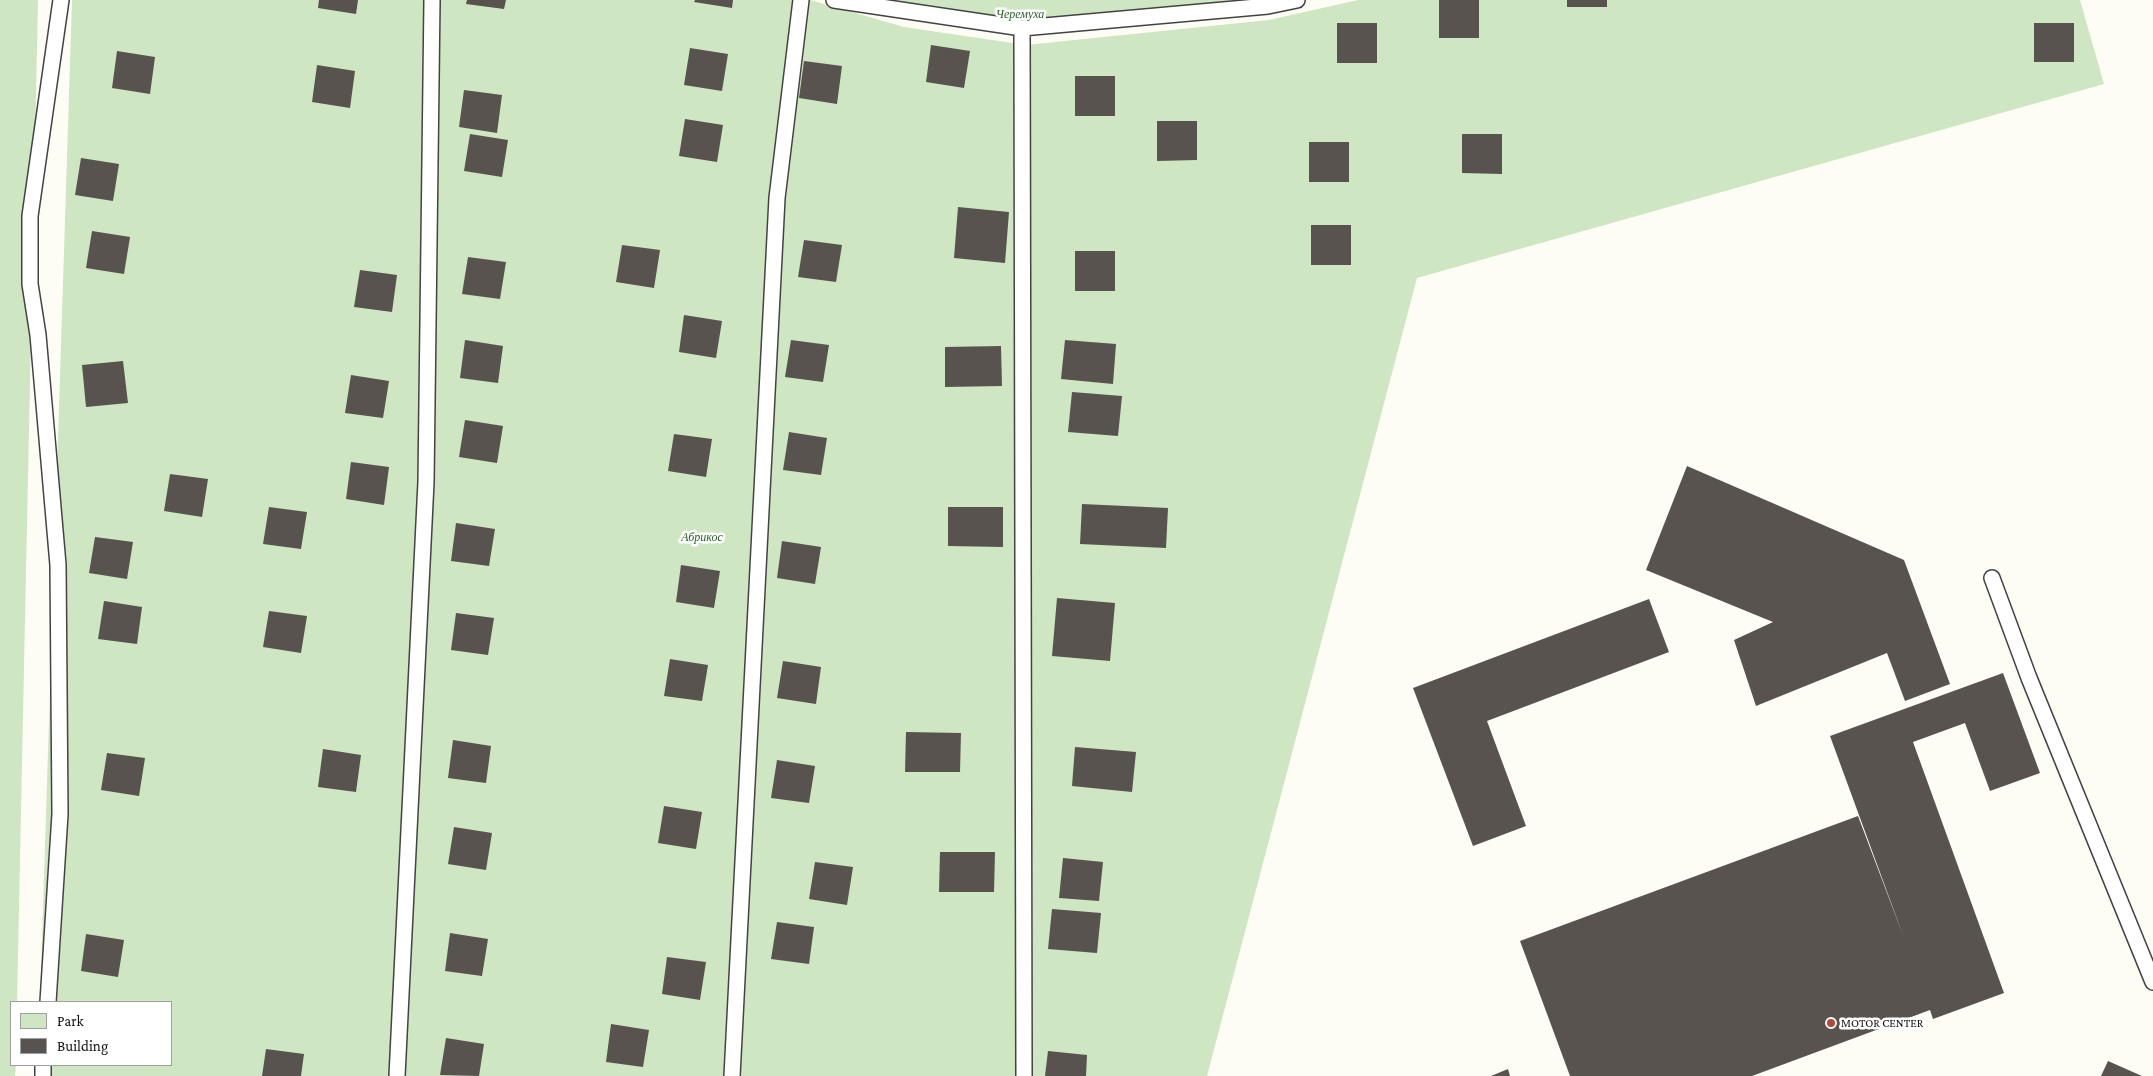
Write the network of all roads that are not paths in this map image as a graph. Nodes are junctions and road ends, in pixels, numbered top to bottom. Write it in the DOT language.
graph roads {
  1 [pos="61,0"];
  2 [pos="432,0"];
  3 [pos="801,0"];
  4 [pos="834,0"];
  5 [pos="1296,0"];
  6 [pos="1022,28"];
  7 [pos="1992,578"];
  8 [pos="2153,982"];
  9 [pos="48,1001"];
  10 [pos="397,1076"];
  11 [pos="732,1076"];
  12 [pos="1024,1076"];
  1 -- 9 [label="lane"];
  2 -- 10 [label="lane"];
  3 -- 11 [label="lane"];
  4 -- 6 [label="lane"];
  5 -- 6 [label="lane"];
  6 -- 12 [label="lane"];
  7 -- 8 [label="lane"];
}
